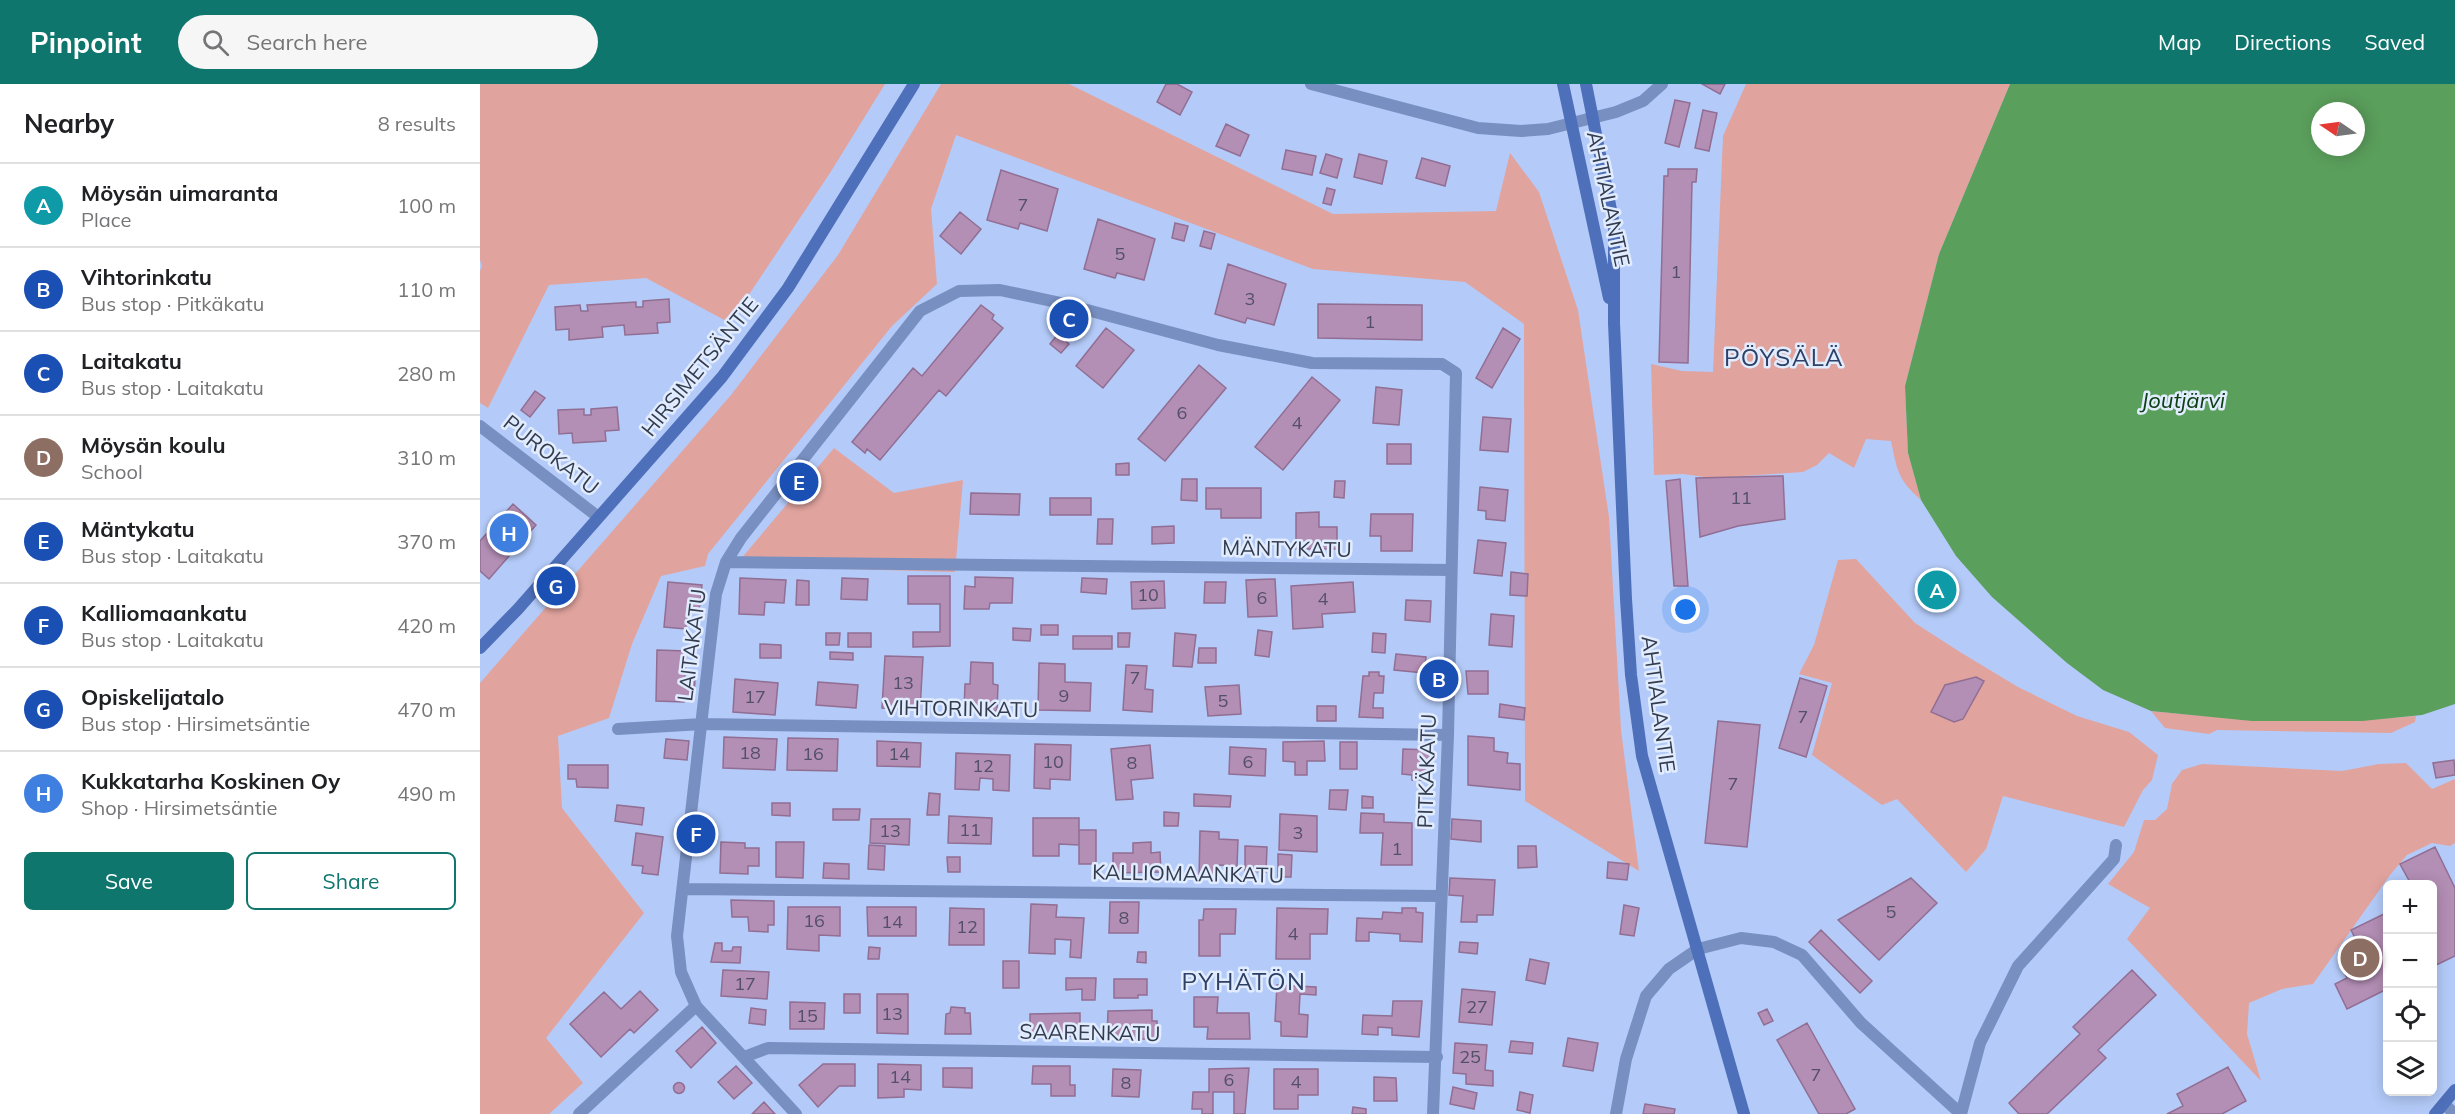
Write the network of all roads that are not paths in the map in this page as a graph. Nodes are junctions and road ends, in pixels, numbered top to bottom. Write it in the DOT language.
graph roads {
  1 [pos="914,84"];
  2 [pos="1311,84"];
  3 [pos="1563,84"];
  4 [pos="1586,84"];
  5 [pos="1662,84"];
  6 [pos="1594,118"];
  7 [pos="1571,123"];
  8 [pos="1614,323"];
  9 [pos="1442,364"];
  10 [pos="480,426"];
  11 [pos="597,516"];
  12 [pos="726,562"];
  13 [pos="1451,570"];
  14 [pos="480,648"];
  15 [pos="702,724"];
  16 [pos="618,729"];
  17 [pos="1448,735"];
  18 [pos="2116,845"];
  19 [pos="683,889"];
  20 [pos="1441,896"];
  21 [pos="1698,949"];
  22 [pos="696,1006"];
  23 [pos="744,1056"];
  24 [pos="1437,1057"];
  25 [pos="2455,1090"];
  26 [pos="2444,1104"];
  27 [pos="579,1114"];
  28 [pos="796,1114"];
  29 [pos="1433,1114"];
  30 [pos="1616,1114"];
  31 [pos="1744,1114"];
  32 [pos="1961,1114"];
  33 [pos="2435,1114"];
  34 [pos="2455,1114"];
  1 -- 11 [label="main road, HIRSIMETSÄNTIE"];
  2 -- 7 [label="street"];
  3 -- 7 [label="main road, AHTIALANTIE"];
  4 -- 6 [label="main road, AHTIALANTIE"];
  5 -- 6 [label="street"];
  6 -- 7 [label="street"];
  6 -- 8 [label="main road, AHTIALANTIE"];
  7 -- 8 [label="main road, AHTIALANTIE"];
  8 -- 21 [label="main road, AHTIALANTIE"];
  9 -- 12 [label="street, LAITAKATU"];
  9 -- 13 [label="street, PITKÄKATU"];
  10 -- 11 [label="street, PUROKATU"];
  11 -- 14 [label="main road, HIRSIMETSÄNTIE"];
  12 -- 13 [label="street, MÄNTYKATU"];
  12 -- 15 [label="street, LAITAKATU"];
  13 -- 17 [label="street, PITKÄKATU"];
  15 -- 16 [label="street, VIHTORINKATU"];
  15 -- 17 [label="street, VIHTORINKATU"];
  15 -- 19 [label="street, LAITAKATU"];
  17 -- 20 [label="street, PITKÄKATU"];
  18 -- 32 [label="street"];
  19 -- 20 [label="street, KALLIOMAANKATU"];
  19 -- 22 [label="street, LAITAKATU"];
  20 -- 24 [label="street, PITKÄKATU"];
  21 -- 30 [label="street"];
  21 -- 31 [label="main road, AHTIALANTIE"];
  21 -- 32 [label="street"];
  22 -- 23 [label="street"];
  22 -- 27 [label="street"];
  23 -- 24 [label="street, SAARENKATU"];
  23 -- 28 [label="street"];
  24 -- 29 [label="street, PITKÄKATU"];
  25 -- 26 [label="main road"];
  26 -- 33 [label="main road"];
  26 -- 34 [label="street"];
}
